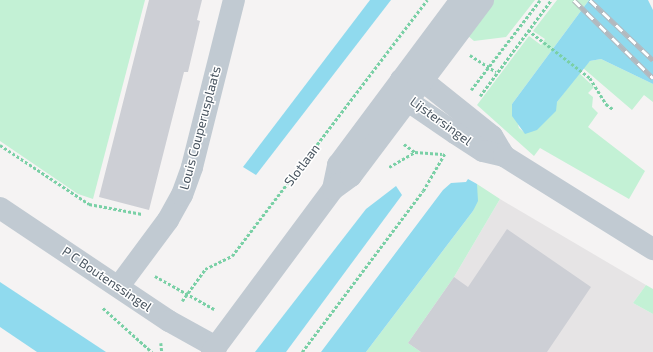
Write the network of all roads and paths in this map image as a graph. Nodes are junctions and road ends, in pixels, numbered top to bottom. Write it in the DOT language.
graph roads {
  1 [pos="234,0"];
  2 [pos="427,0"];
  3 [pos="461,0"];
  4 [pos="483,0"];
  5 [pos="540,0"];
  6 [pos="551,0"];
  7 [pos="528,30"];
  8 [pos="401,80"];
  9 [pos="423,80"];
  10 [pos="408,101"];
  11 [pos="612,109"];
  12 [pos="456,120"];
  13 [pos="0,144"];
  14 [pos="415,152"];
  15 [pos="333,189"];
  16 [pos="0,208"];
  17 [pos="168,220"];
  18 [pos="653,249"];
  19 [pos="118,286"];
  20 [pos="97,304"];
  21 [pos="169,320"];
  22 [pos="214,349"];
  23 [pos="152,352"];
  24 [pos="302,352"];
  1 -- 17 [label="street, Louis Couperusplaats"];
  2 -- 21 [label="path, Slotlaan"];
  3 -- 8 [label="street"];
  4 -- 9 [label="street"];
  5 -- 12 [label="path"];
  6 -- 7 [label="path"];
  7 -- 11 [label="path"];
  7 -- 12 [label="path"];
  8 -- 9 [label="street, Lijstersingel"];
  8 -- 10 [label="street, Lijstersingel"];
  8 -- 15 [label="street"];
  9 -- 10 [label="street"];
  9 -- 12 [label="street, Lijstersingel"];
  10 -- 12 [label="street, Lijstersingel"];
  10 -- 15 [label="street"];
  12 -- 14 [label="path"];
  12 -- 18 [label="street, Lijstersingel"];
  12 -- 24 [label="path"];
  13 -- 17 [label="path"];
  15 -- 22 [label="street"];
  16 -- 19 [label="street, P C Boutenssingel"];
  17 -- 19 [label="street, Louis Couperusplaats"];
  19 -- 21 [label="street, P C Boutenssingel"];
  20 -- 23 [label="path"];
  21 -- 22 [label="street, P C Boutenssingel"];
}
